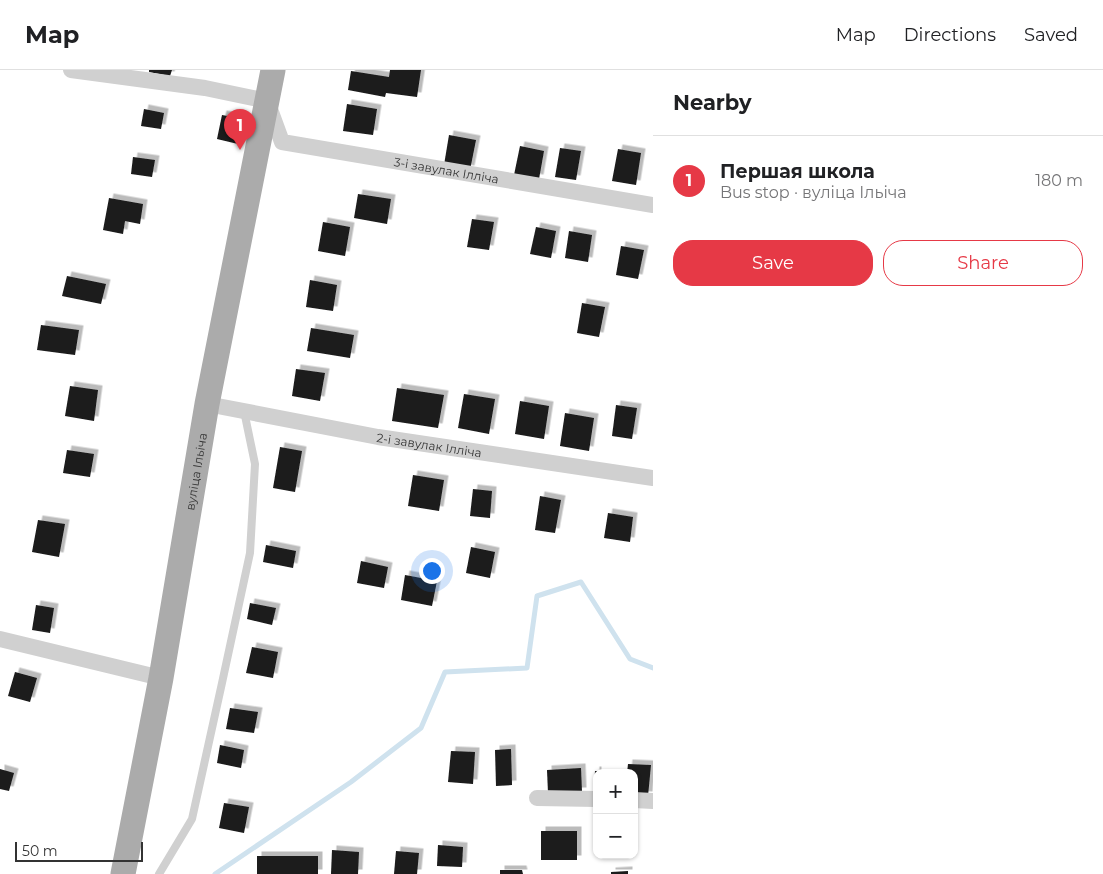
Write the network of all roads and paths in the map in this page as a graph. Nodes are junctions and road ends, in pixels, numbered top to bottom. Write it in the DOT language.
graph roads {
  1 [pos="71,70"];
  2 [pos="272,70"];
  3 [pos="267,101"];
  4 [pos="653,205"];
  5 [pos="207,404"];
  6 [pos="244,411"];
  7 [pos="653,478"];
  8 [pos="0,639"];
  9 [pos="161,678"];
  10 [pos="537,798"];
  11 [pos="593,799"];
  12 [pos="638,800"];
  13 [pos="653,801"];
  14 [pos="124,874"];
  15 [pos="159,874"];
  1 -- 3 [label="street"];
  2 -- 3 [label="main road, вуліца Ільіча"];
  3 -- 4 [label="street, 3-і завулак Ілліча"];
  3 -- 5 [label="main road, вуліца Ільіча"];
  5 -- 6 [label="street, 2-і завулак Ілліча"];
  5 -- 9 [label="main road, вуліца Ільіча"];
  6 -- 7 [label="street, 2-і завулак Ілліча"];
  6 -- 15 [label="lane"];
  8 -- 9 [label="street"];
  9 -- 14 [label="main road, вуліца Ільіча"];
  10 -- 11 [label="street"];
  12 -- 13 [label="street"];
}
